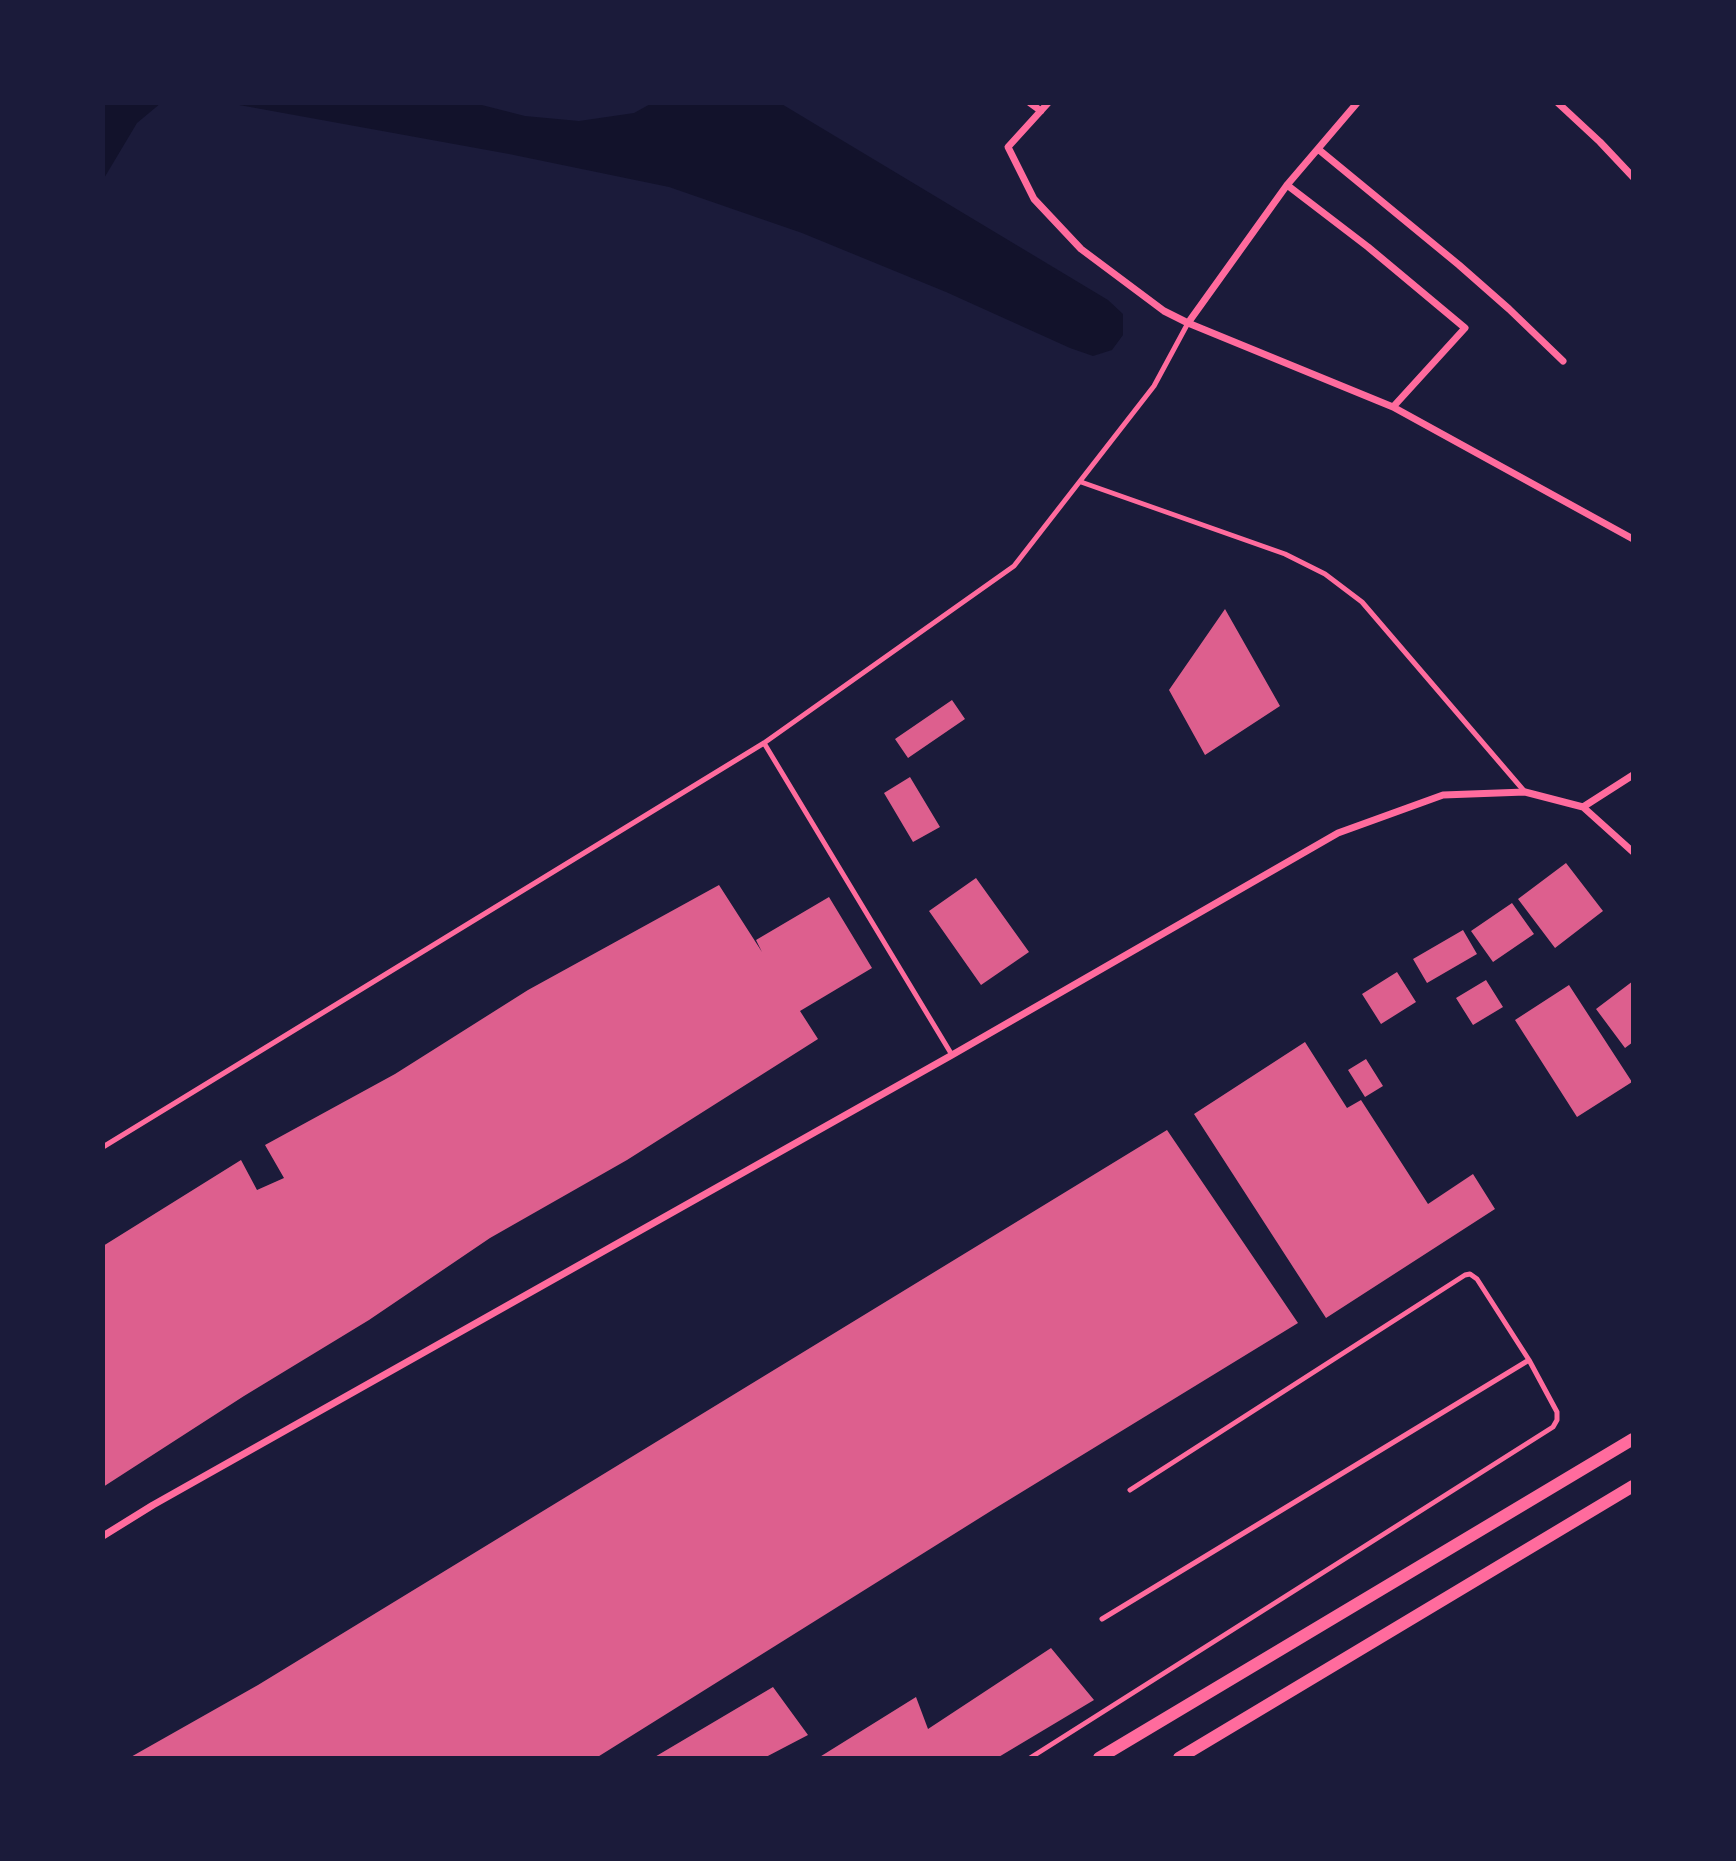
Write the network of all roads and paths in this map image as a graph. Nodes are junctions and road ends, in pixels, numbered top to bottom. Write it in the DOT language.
graph roads {
  1 [pos="1030,103"];
  2 [pos="1048,103"];
  3 [pos="1357,103"];
  4 [pos="1558,103"];
  5 [pos="1041,111"];
  6 [pos="1318,149"];
  7 [pos="1633,177"];
  8 [pos="1287,186"];
  9 [pos="1186,326"];
  10 [pos="1563,361"];
  11 [pos="1393,407"];
  12 [pos="1081,482"];
  13 [pos="1633,539"];
  14 [pos="764,743"];
  15 [pos="1633,775"];
  16 [pos="1525,792"];
  17 [pos="1583,807"];
  18 [pos="1633,852"];
  19 [pos="952,1055"];
  20 [pos="103,1147"];
  21 [pos="1529,1360"];
  22 [pos="1633,1440"];
  23 [pos="1633,1486"];
  24 [pos="1130,1490"];
  25 [pos="103,1536"];
  26 [pos="1102,1619"];
  27 [pos="1030,1758"];
  28 [pos="1099,1758"];
  29 [pos="1180,1758"];
  1 -- 5 [label="street"];
  2 -- 5 [label="street"];
  3 -- 6 [label="street"];
  4 -- 7 [label="street"];
  5 -- 9 [label="street"];
  6 -- 8 [label="street"];
  6 -- 10 [label="street"];
  8 -- 9 [label="street"];
  8 -- 11 [label="street"];
  9 -- 11 [label="street"];
  9 -- 12 [label="lane"];
  11 -- 13 [label="street"];
  12 -- 14 [label="lane"];
  12 -- 16 [label="lane"];
  14 -- 19 [label="lane"];
  14 -- 20 [label="lane"];
  15 -- 17 [label="street"];
  16 -- 17 [label="street"];
  16 -- 19 [label="street"];
  17 -- 18 [label="street"];
  19 -- 25 [label="street"];
  21 -- 24 [label="lane"];
  21 -- 26 [label="lane"];
  21 -- 27 [label="lane"];
  22 -- 28 [label="street"];
  23 -- 29 [label="street"];
}
